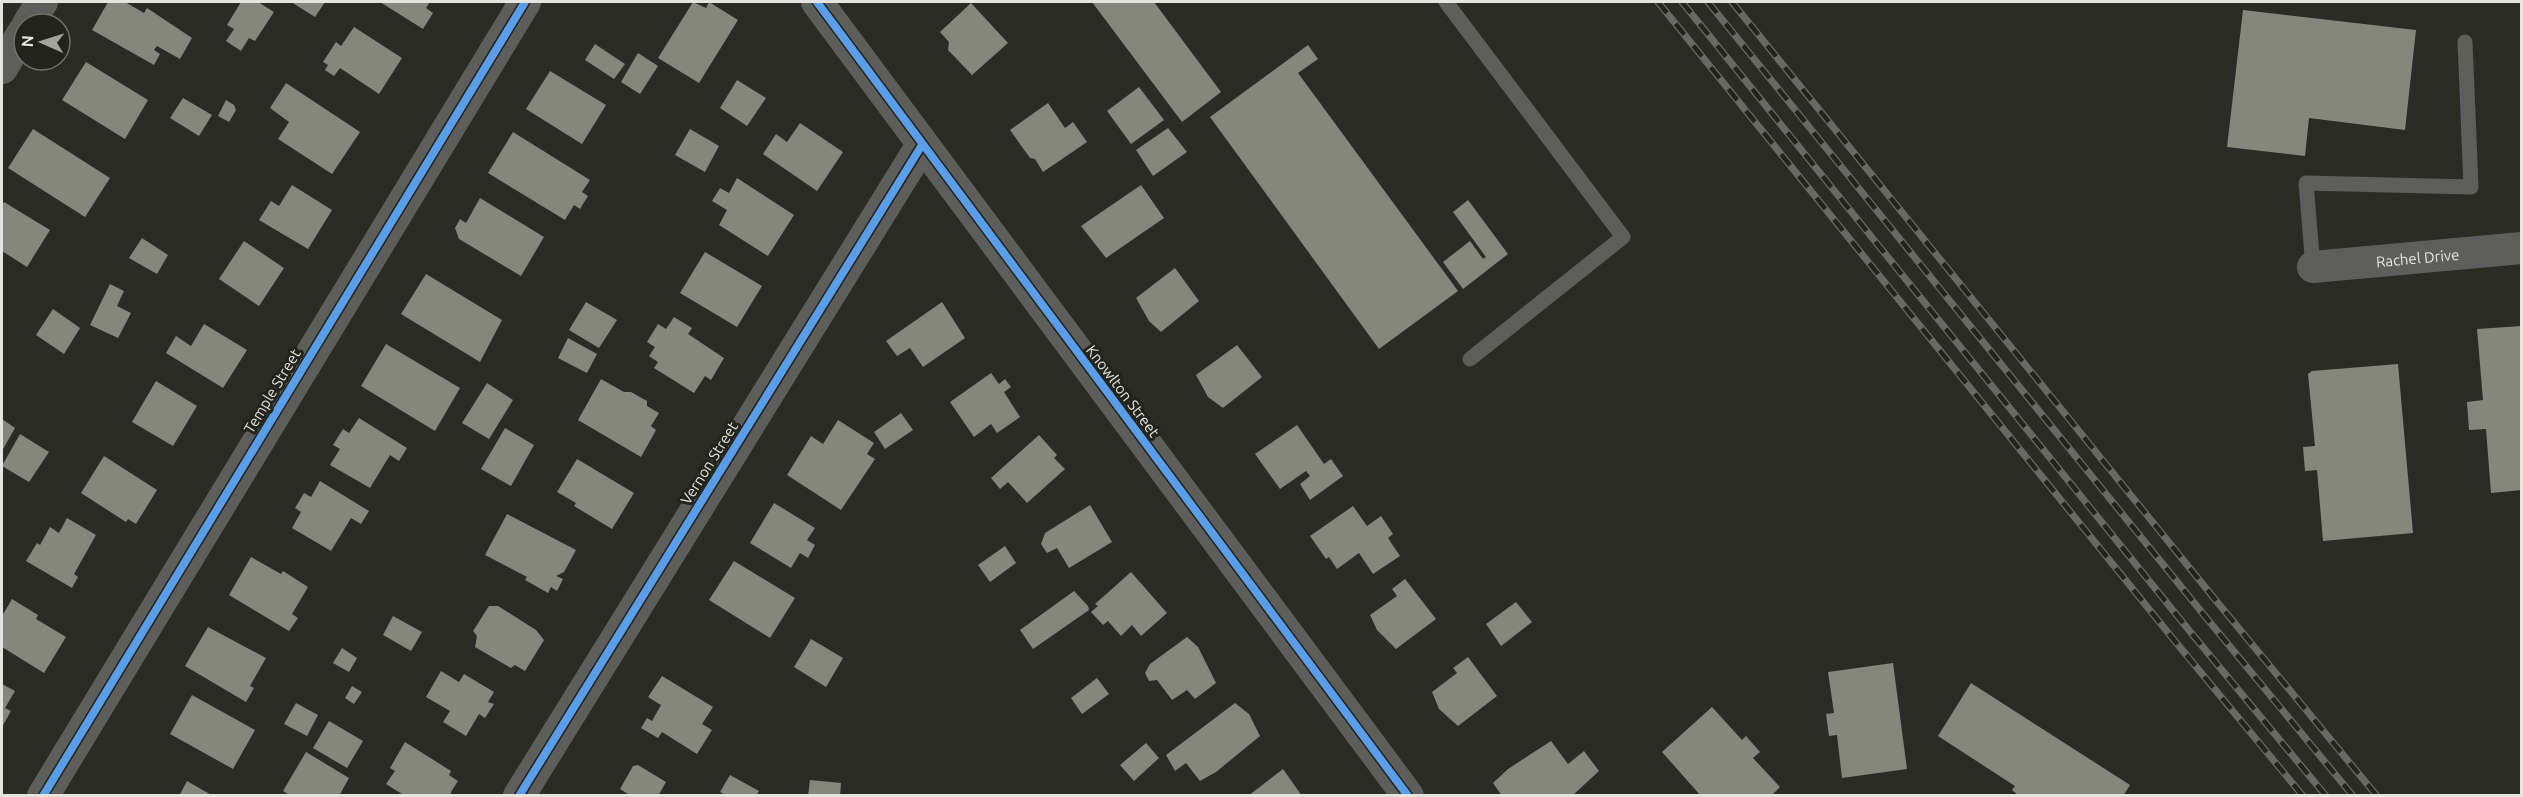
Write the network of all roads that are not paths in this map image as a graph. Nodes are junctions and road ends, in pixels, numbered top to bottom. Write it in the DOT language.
graph roads {
  1 [pos="525,2"];
  2 [pos="817,2"];
  3 [pos="1446,2"];
  4 [pos="2465,42"];
  5 [pos="12,51"];
  6 [pos="2,68"];
  7 [pos="922,145"];
  8 [pos="2522,248"];
  9 [pos="2313,267"];
  10 [pos="1470,359"];
  11 [pos="43,795"];
  12 [pos="519,795"];
  13 [pos="1408,795"];
  1 -- 11 [label="street, Temple Street"];
  2 -- 7 [label="street, Knowlton Street"];
  3 -- 10 [label="lane"];
  4 -- 9 [label="lane"];
  5 -- 6 [label="street"];
  7 -- 12 [label="street, Vernon Street"];
  7 -- 13 [label="street, Knowlton Street"];
  8 -- 9 [label="street, Rachel Drive"];
}
